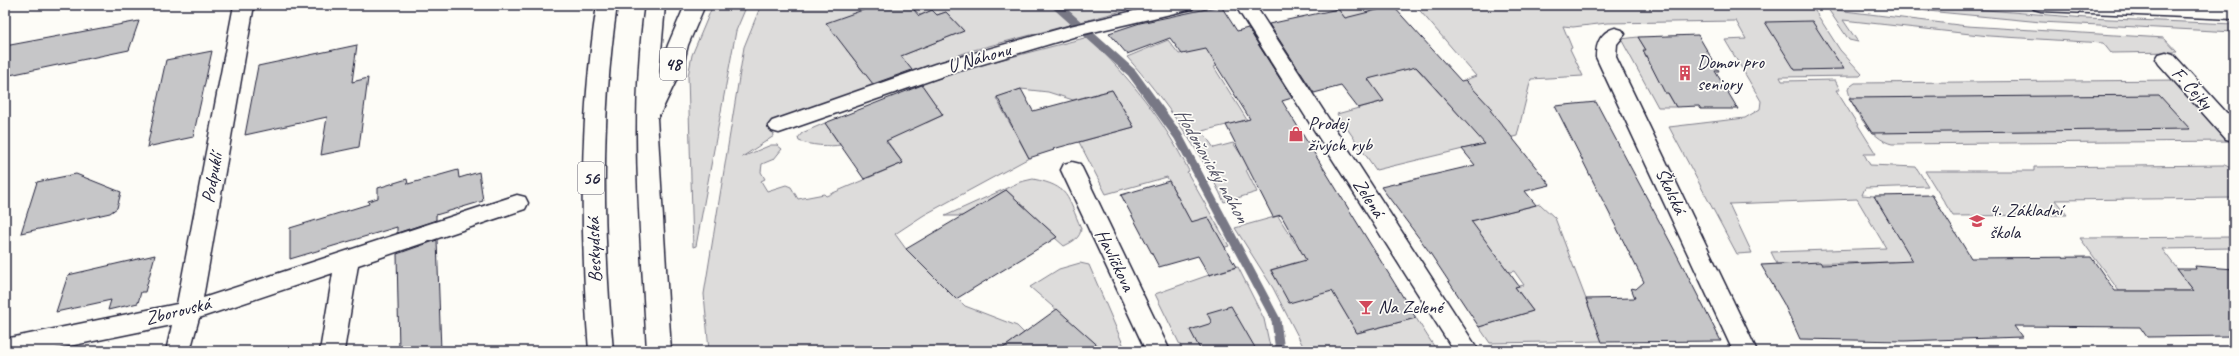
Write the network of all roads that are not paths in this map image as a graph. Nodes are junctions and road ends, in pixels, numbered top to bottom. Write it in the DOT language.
graph roads {
  1 [pos="244,5"];
  2 [pos="607,5"];
  3 [pos="655,5"];
  4 [pos="695,5"];
  5 [pos="1185,5"];
  6 [pos="1245,5"];
  7 [pos="2041,5"];
  8 [pos="2234,13"];
  9 [pos="1615,34"];
  10 [pos="2166,60"];
  11 [pos="646,122"];
  12 [pos="779,126"];
  13 [pos="2234,134"];
  14 [pos="1072,170"];
  15 [pos="517,203"];
  16 [pos="347,259"];
  17 [pos="188,312"];
  18 [pos="5,349"];
  19 [pos="178,351"];
  20 [pos="332,351"];
  21 [pos="601,351"];
  22 [pos="659,351"];
  23 [pos="1158,351"];
  24 [pos="1467,351"];
  25 [pos="1746,351"];
  1 -- 17 [label="street, Podpuklí"];
  2 -- 21 [label="street, Beskydská / 56"];
  3 -- 11 [label="street"];
  4 -- 11 [label="street, 48"];
  5 -- 12 [label="street, U Náhonu"];
  6 -- 24 [label="street, Zelená"];
  7 -- 8 [label="street"];
  9 -- 25 [label="street, Školská"];
  10 -- 13 [label="street, F. Čejky"];
  11 -- 22 [label="street"];
  14 -- 23 [label="street, Havlíčkova"];
  15 -- 16 [label="street, Zborovská"];
  16 -- 17 [label="street, Zborovská"];
  16 -- 20 [label="street"];
  17 -- 18 [label="street, Zborovská"];
  17 -- 19 [label="street, Podpuklí"];
}
